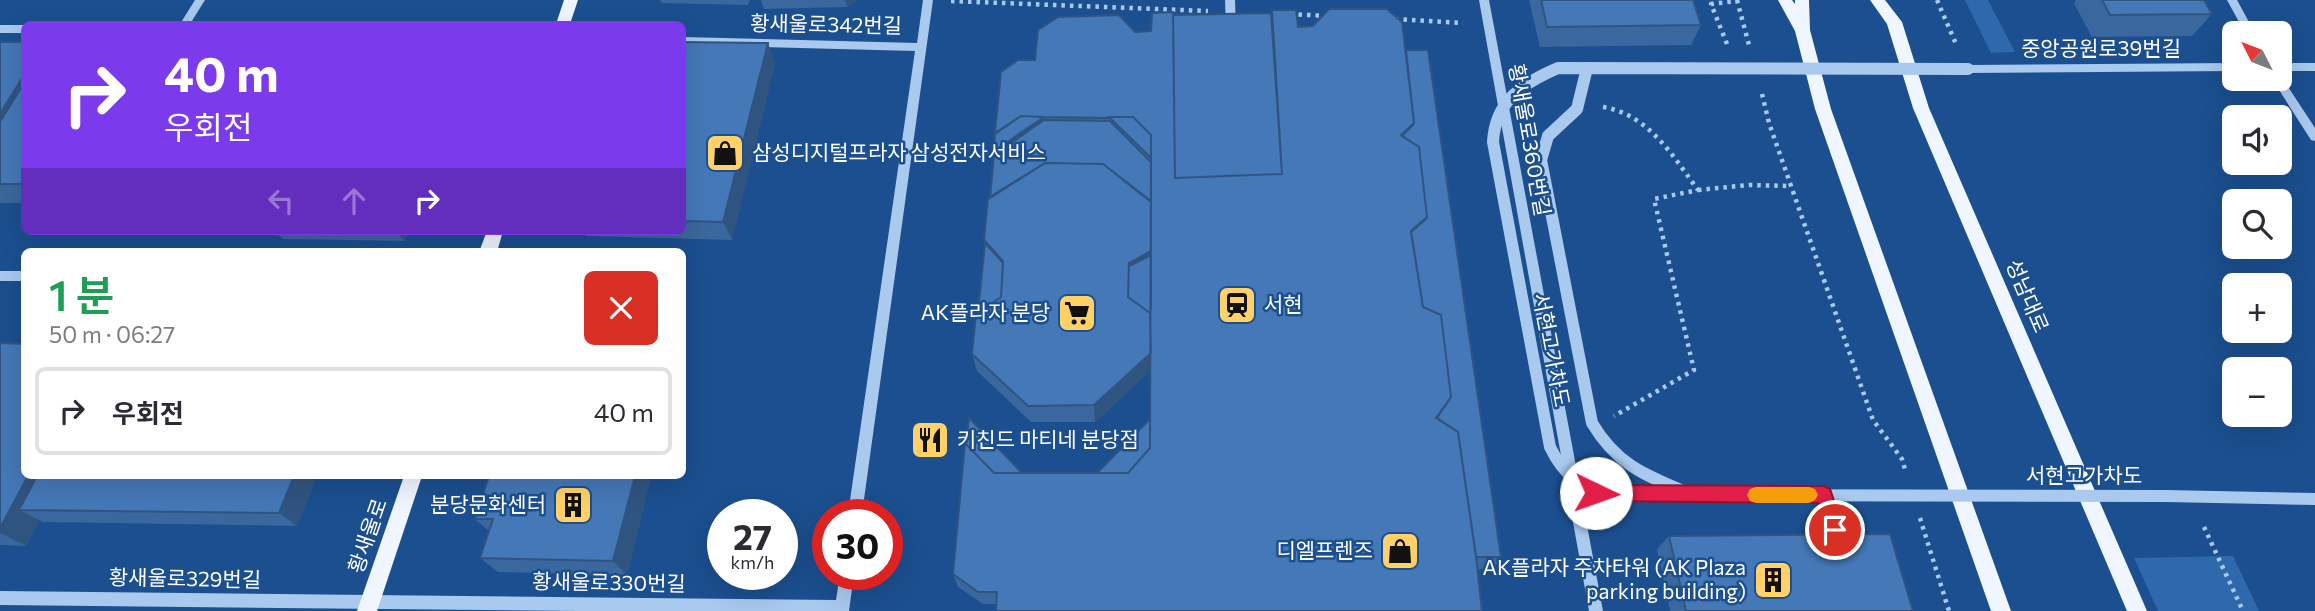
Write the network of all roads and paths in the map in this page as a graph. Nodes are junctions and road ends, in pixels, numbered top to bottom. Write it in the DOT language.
graph roads {
  1 [pos="200,0"];
  2 [pos="570,0"];
  3 [pos="928,0"];
  4 [pos="1230,0"];
  5 [pos="1484,0"];
  6 [pos="1737,0"];
  7 [pos="1785,0"];
  8 [pos="1802,0"];
  9 [pos="1877,0"];
  10 [pos="1888,0"];
  11 [pos="1937,0"];
  12 [pos="2232,0"];
  13 [pos="187,21"];
  14 [pos="564,21"];
  15 [pos="2243,21"];
  16 [pos="1894,22"];
  17 [pos="0,29"];
  18 [pos="21,29"];
  19 [pos="1802,30"];
  20 [pos="1231,32"];
  21 [pos="686,41"];
  22 [pos="922,47"];
  23 [pos="1958,48"];
  24 [pos="1750,50"];
  25 [pos="1730,51"];
  26 [pos="2222,67"];
  27 [pos="2292,67"];
  28 [pos="2315,67"];
  29 [pos="1587,68"];
  30 [pos="1968,69"];
  31 [pos="1760,86"];
  32 [pos="2285,91"];
  33 [pos="1601,107"];
  34 [pos="2315,137"];
  35 [pos="1791,186"];
  36 [pos="1698,190"];
  37 [pos="0,276"];
  38 [pos="21,276"];
  39 [pos="1612,417"];
  40 [pos="412,479"];
  41 [pos="1910,485"];
  42 [pos="1695,495"];
  43 [pos="1824,495"];
  44 [pos="857,499"];
  45 [pos="2315,499"];
  46 [pos="1918,510"];
  47 [pos="2204,527"];
  48 [pos="1841,548"];
  49 [pos="845,590"];
  50 [pos="0,598"];
  51 [pos="369,607"];
  52 [pos="842,609"];
  53 [pos="1596,611"];
  54 [pos="1949,611"];
  55 [pos="2001,611"];
  56 [pos="2137,611"];
  57 [pos="2243,611"];
  1 -- 13 [label="street"];
  2 -- 14 [label="main road"];
  3 -- 22 [label="street, 황새울로342번길"];
  4 -- 20 [label="street"];
  5 -- 53 [label="street, 황새울로360번길"];
  6 -- 24 [label="path"];
  6 -- 25 [label="path"];
  7 -- 19 [label="main road"];
  8 -- 19 [label="main road"];
  9 -- 16 [label="main road, 성남대로"];
  10 -- 16 [label="main road"];
  11 -- 23 [label="path"];
  12 -- 15 [label="street"];
  16 -- 56 [label="main road, 성남대로"];
  17 -- 18 [label="street"];
  19 -- 55 [label="main road"];
  21 -- 22 [label="street, 황새울로342번길"];
  22 -- 44 [label="street"];
  26 -- 30 [label="street, 중앙공원로39번길"];
  27 -- 28 [label="street"];
  29 -- 30 [label="street, 서현고가차도, bridge"];
  29 -- 42 [label="street, bridge"];
  29 -- 42 [label="street, 서현고가차도, bridge"];
  31 -- 35 [label="path"];
  32 -- 34 [label="street"];
  33 -- 36 [label="path"];
  35 -- 36 [label="path"];
  35 -- 41 [label="path"];
  36 -- 39 [label="path"];
  37 -- 38 [label="street"];
  40 -- 51 [label="main road, 황새울로"];
  42 -- 43 [label="street, 서현고가차도, bridge"];
  43 -- 45 [label="street, 서현고가차도, bridge"];
  43 -- 48 [label="street"];
  46 -- 54 [label="path"];
  47 -- 57 [label="path"];
  49 -- 52 [label="street"];
  50 -- 51 [label="street, 황새울로329번길"];
  51 -- 52 [label="street, 황새울로330번길"];
}
